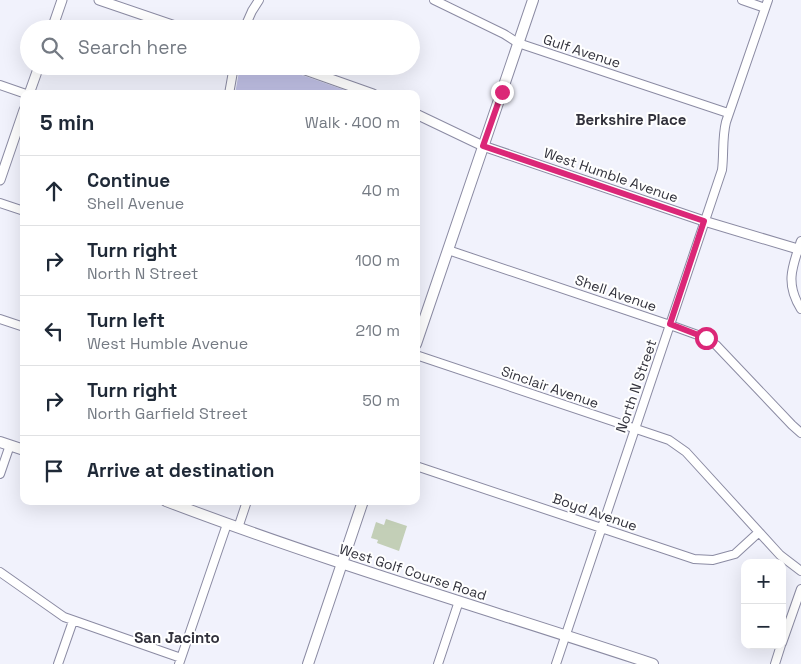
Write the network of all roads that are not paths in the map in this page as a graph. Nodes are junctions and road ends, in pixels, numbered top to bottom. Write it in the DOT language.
graph roads {
  1 [pos="62,0"];
  2 [pos="99,0"];
  3 [pos="259,0"];
  4 [pos="434,0"];
  5 [pos="533,0"];
  6 [pos="742,0"];
  7 [pos="766,4"];
  8 [pos="55,20"];
  9 [pos="158,20"];
  10 [pos="248,20"];
  11 [pos="518,43"];
  12 [pos="35,75"];
  13 [pos="232,75"];
  14 [pos="319,75"];
  15 [pos="0,85"];
  16 [pos="30,90"];
  17 [pos="230,90"];
  18 [pos="362,90"];
  19 [pos="20,91"];
  20 [pos="728,113"];
  21 [pos="420,116"];
  22 [pos="20,122"];
  23 [pos="483,146"];
  24 [pos="0,180"];
  25 [pos="0,203"];
  26 [pos="20,210"];
  27 [pos="704,221"];
  28 [pos="800,247"];
  29 [pos="448,250"];
  30 [pos="801,309"];
  31 [pos="0,319"];
  32 [pos="670,324"];
  33 [pos="20,326"];
  34 [pos="420,332"];
  35 [pos="420,356"];
  36 [pos="634,429"];
  37 [pos="801,433"];
  38 [pos="5,444"];
  39 [pos="20,449"];
  40 [pos="420,467"];
  41 [pos="0,474"];
  42 [pos="177,505"];
  43 [pos="246,505"];
  44 [pos="362,505"];
  45 [pos="227,524"];
  46 [pos="238,528"];
  47 [pos="601,528"];
  48 [pos="760,532"];
  49 [pos="342,563"];
  50 [pos="801,571"];
  51 [pos="0,572"];
  52 [pos="801,589"];
  53 [pos="459,601"];
  54 [pos="73,621"];
  55 [pos="786,632"];
  56 [pos="565,635"];
  57 [pos="780,649"];
  58 [pos="180,661"];
  59 [pos="58,664"];
  60 [pos="308,664"];
  61 [pos="438,664"];
  62 [pos="556,664"];
  63 [pos="653,664"];
  64 [pos="776,664"];
  1 -- 8 [label="street"];
  2 -- 9 [label="street"];
  3 -- 10 [label="street"];
  4 -- 11 [label="street, Gulf Avenue"];
  5 -- 11 [label="main road"];
  6 -- 7 [label="street"];
  7 -- 20 [label="street, North N Street"];
  11 -- 20 [label="street, Gulf Avenue"];
  11 -- 23 [label="main road"];
  12 -- 16 [label="street"];
  13 -- 17 [label="street"];
  14 -- 18 [label="street"];
  15 -- 19 [label="street"];
  20 -- 27 [label="street, North N Street"];
  21 -- 23 [label="street, West Humble Avenue"];
  22 -- 24 [label="street"];
  23 -- 27 [label="street, West Humble Avenue"];
  23 -- 29 [label="main road"];
  25 -- 26 [label="street"];
  27 -- 28 [label="street, West Humble Avenue"];
  27 -- 32 [label="street, North N Street"];
  28 -- 30 [label="street"];
  29 -- 32 [label="street, Shell Avenue"];
  29 -- 34 [label="main road"];
  31 -- 33 [label="street"];
  32 -- 36 [label="street, North N Street"];
  32 -- 37 [label="street, Shell Avenue"];
  35 -- 36 [label="street, Sinclair Avenue"];
  36 -- 47 [label="street, North N Street"];
  36 -- 48 [label="street, Sinclair Avenue"];
  38 -- 39 [label="main road"];
  38 -- 41 [label="street"];
  40 -- 47 [label="street, Boyd Avenue"];
  42 -- 45 [label="main road, West Golf Course Road"];
  43 -- 46 [label="street"];
  44 -- 49 [label="main road"];
  45 -- 46 [label="main road, West Golf Course Road"];
  45 -- 58 [label="street"];
  46 -- 49 [label="main road, West Golf Course Road"];
  47 -- 48 [label="street, Boyd Avenue"];
  47 -- 56 [label="street, North N Street"];
  48 -- 50 [label="street, Sinclair Avenue"];
  49 -- 53 [label="main road, West Golf Course Road"];
  49 -- 60 [label="main road"];
  51 -- 54 [label="street"];
  52 -- 55 [label="street"];
  53 -- 56 [label="main road, West Golf Course Road"];
  53 -- 61 [label="street"];
  54 -- 58 [label="street"];
  54 -- 59 [label="street"];
  56 -- 62 [label="street, North N Street"];
  56 -- 63 [label="main road, West Golf Course Road"];
  57 -- 64 [label="street"];
}
